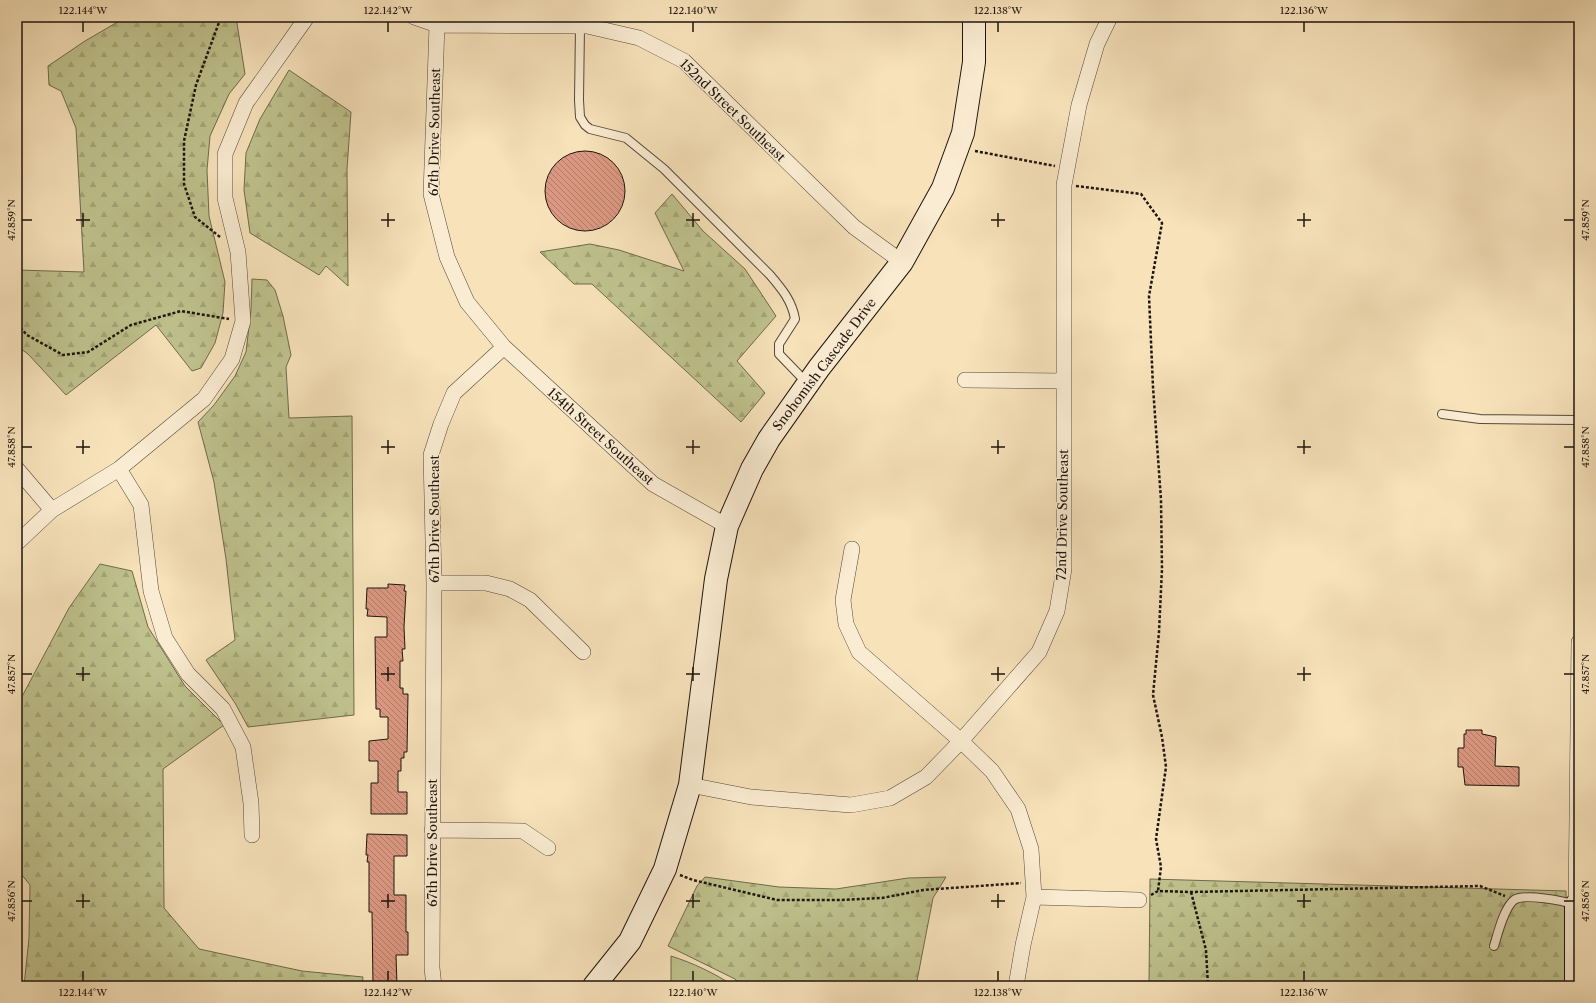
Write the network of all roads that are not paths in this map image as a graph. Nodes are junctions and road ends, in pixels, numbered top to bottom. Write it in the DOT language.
graph roads {
  1 [pos="307,17"];
  2 [pos="414,17"];
  3 [pos="974,17"];
  4 [pos="1110,17"];
  5 [pos="584,23"];
  6 [pos="437,25"];
  7 [pos="902,262"];
  8 [pos="504,347"];
  9 [pos="965,380"];
  10 [pos="1064,381"];
  11 [pos="808,384"];
  12 [pos="1442,414"];
  13 [pos="1579,420"];
  14 [pos="17,469"];
  15 [pos="119,469"];
  16 [pos="52,510"];
  17 [pos="727,526"];
  18 [pos="17,543"];
  19 [pos="852,549"];
  20 [pos="434,584"];
  21 [pos="1579,642"];
  22 [pos="583,652"];
  23 [pos="961,741"];
  24 [pos="690,785"];
  25 [pos="432,830"];
  26 [pos="252,835"];
  27 [pos="548,848"];
  28 [pos="1034,890"];
  29 [pos="1140,900"];
  30 [pos="1578,905"];
  31 [pos="1494,946"];
  32 [pos="434,986"];
  33 [pos="594,986"];
  34 [pos="1016,986"];
  35 [pos="1576,986"];
  1 -- 15 [label="street"];
  2 -- 6 [label="street, 152nd Street Southeast"];
  3 -- 7 [label="street, Snohomish Cascade Drive"];
  4 -- 10 [label="street, 72nd Drive Southeast"];
  5 -- 6 [label="street, 152nd Street Southeast"];
  5 -- 7 [label="street, 152nd Street Southeast"];
  5 -- 11 [label="lane"];
  6 -- 8 [label="street, 67th Drive Southeast"];
  7 -- 11 [label="street, Snohomish Cascade Drive"];
  8 -- 17 [label="street, 154th Street Southeast"];
  8 -- 20 [label="street, 67th Drive Southeast"];
  9 -- 10 [label="street"];
  10 -- 23 [label="street, 72nd Drive Southeast"];
  11 -- 17 [label="street, Snohomish Cascade Drive"];
  12 -- 13 [label="lane"];
  14 -- 16 [label="street"];
  15 -- 16 [label="street"];
  15 -- 26 [label="street"];
  16 -- 18 [label="street"];
  17 -- 24 [label="street, Snohomish Cascade Drive"];
  19 -- 23 [label="street"];
  20 -- 22 [label="street"];
  20 -- 25 [label="street, 67th Drive Southeast"];
  21 -- 30 [label="street"];
  23 -- 24 [label="street, 72nd Drive Southeast"];
  23 -- 28 [label="street"];
  24 -- 33 [label="street, Snohomish Cascade Drive"];
  25 -- 27 [label="street"];
  25 -- 32 [label="street, 67th Drive Southeast"];
  28 -- 29 [label="street"];
  28 -- 34 [label="street"];
  30 -- 31 [label="lane"];
  30 -- 35 [label="street"];
}
